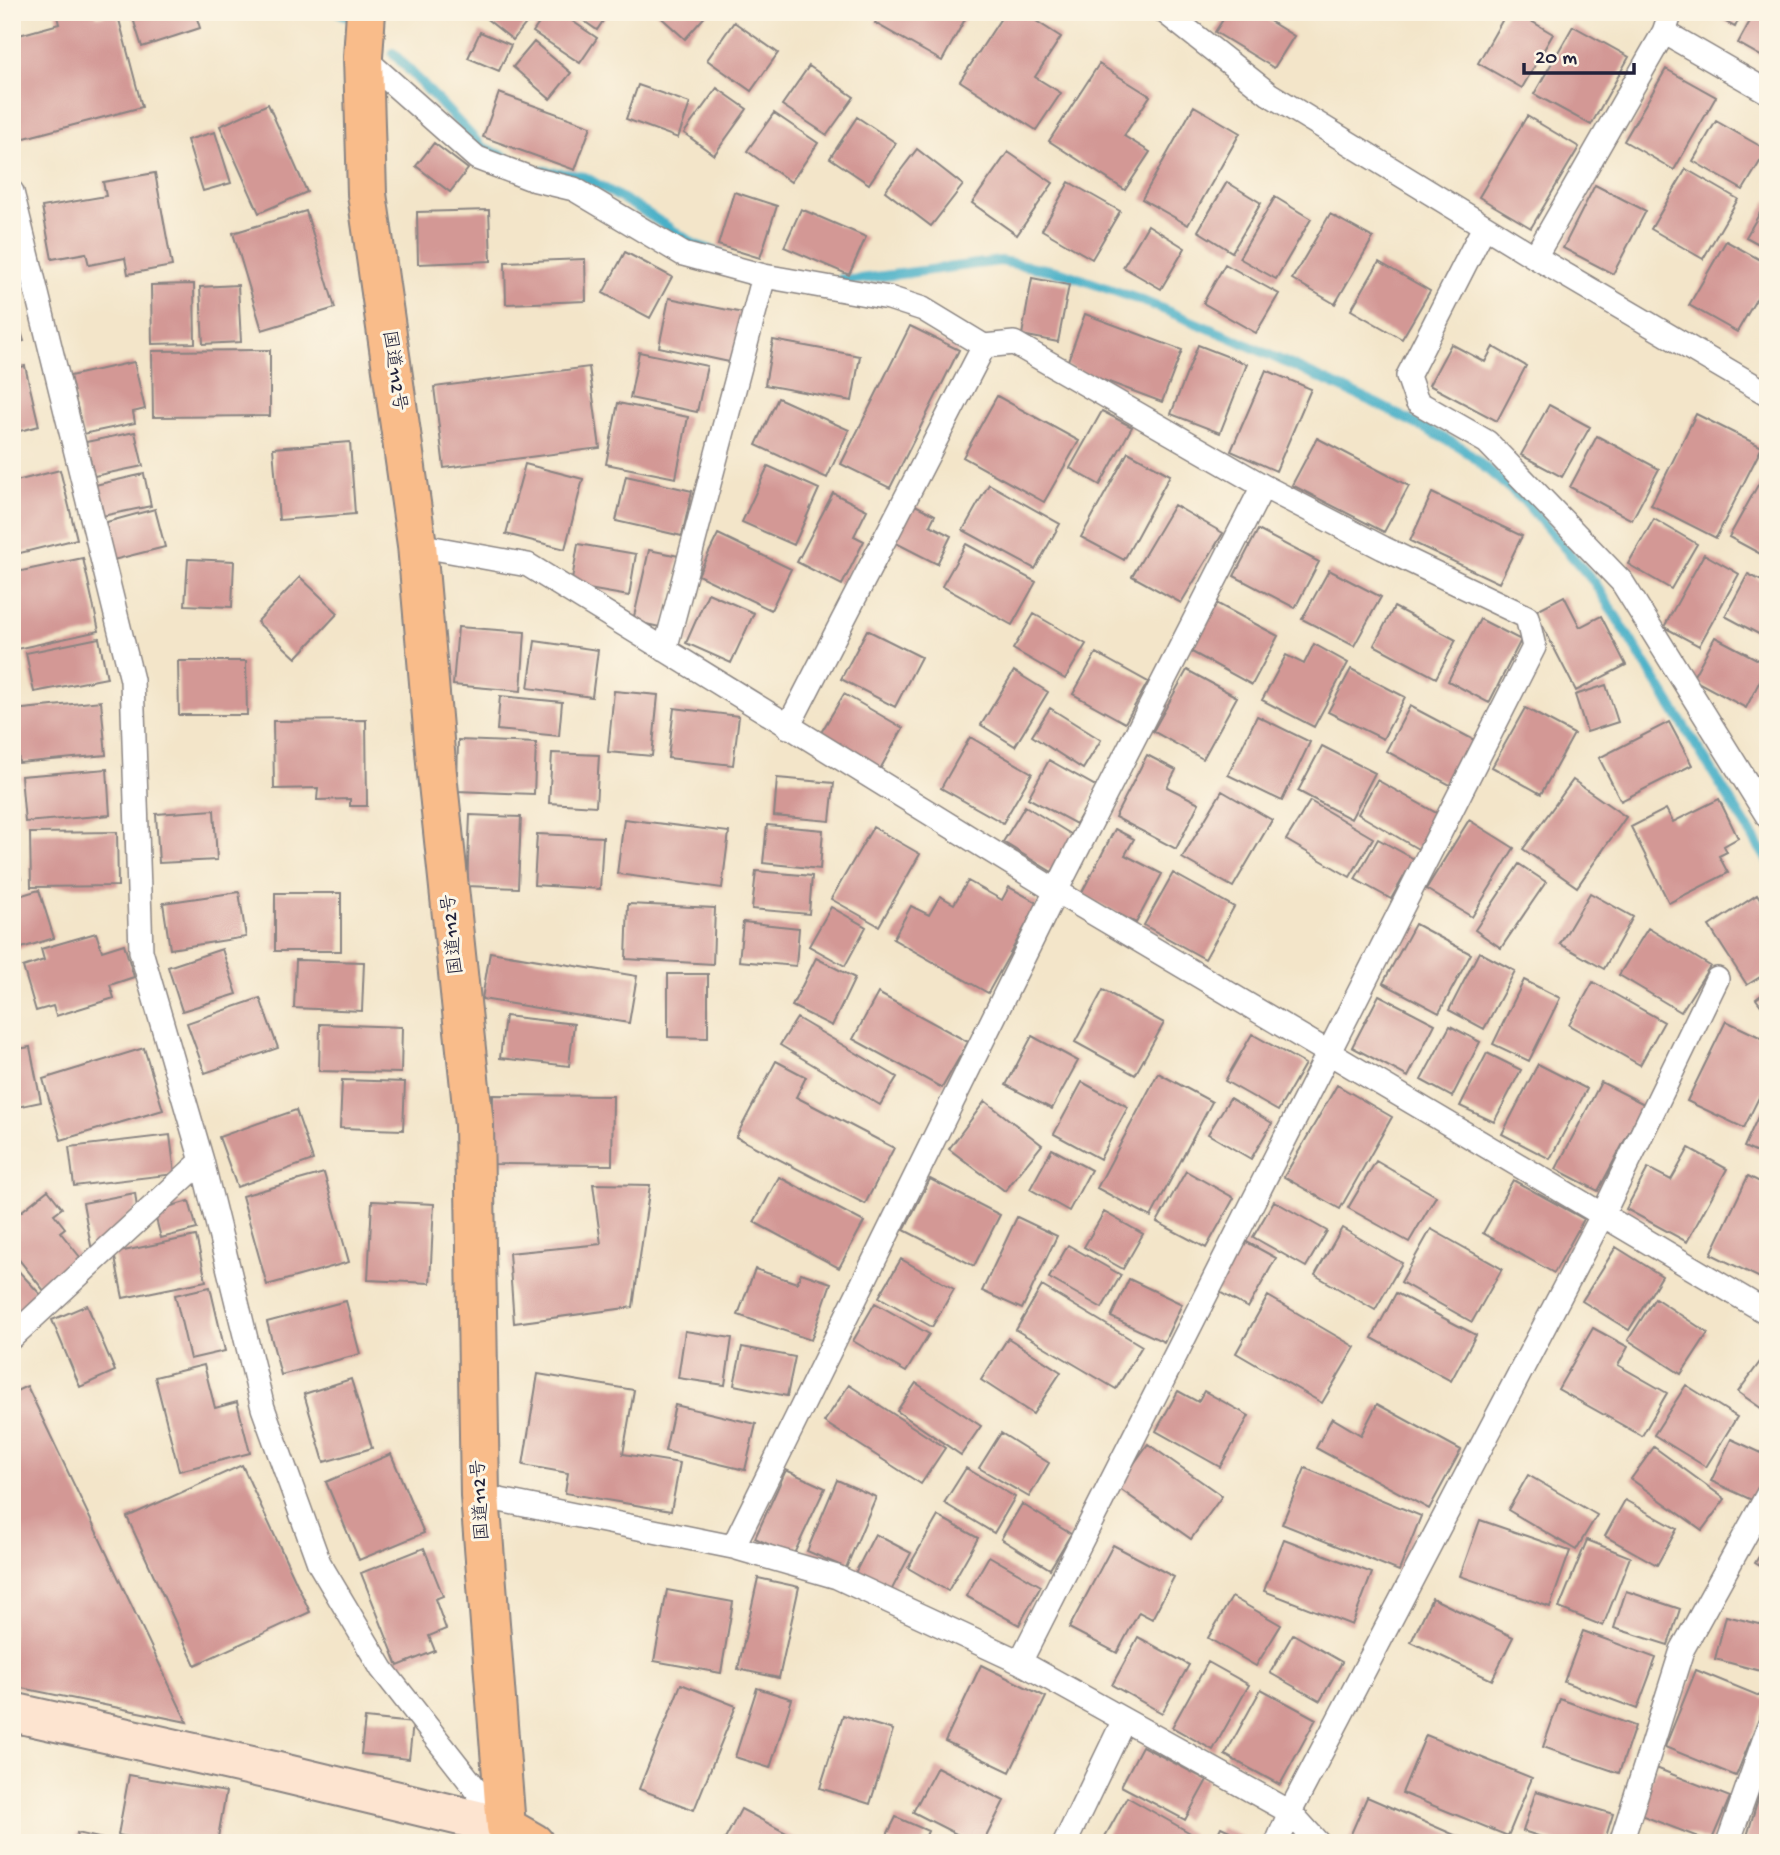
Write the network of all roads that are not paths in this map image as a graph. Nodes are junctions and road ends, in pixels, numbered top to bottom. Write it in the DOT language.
graph roads {
  1 [pos="366,12"];
  2 [pos="1165,12"];
  3 [pos="1667,22"];
  4 [pos="363,57"];
  5 [pos="1768,92"];
  6 [pos="12,192"];
  7 [pos="1485,227"];
  8 [pos="1535,257"];
  9 [pos="764,276"];
  10 [pos="984,346"];
  11 [pos="1768,394"];
  12 [pos="1263,486"];
  13 [pos="418,545"];
  14 [pos="665,650"];
  15 [pos="788,727"];
  16 [pos="1768,817"];
  17 [pos="1056,891"];
  18 [pos="1717,979"];
  19 [pos="1328,1053"];
  20 [pos="202,1161"];
  21 [pos="1603,1213"];
  22 [pos="1768,1313"];
  23 [pos="12,1337"];
  24 [pos="1768,1494"];
  25 [pos="480,1496"];
  26 [pos="733,1547"];
  27 [pos="1020,1662"];
  28 [pos="12,1712"];
  29 [pos="1124,1720"];
  30 [pos="1768,1729"];
  31 [pos="1290,1812"];
  32 [pos="515,1838"];
  33 [pos="1065,1843"];
  34 [pos="1277,1843"];
  35 [pos="1318,1843"];
  36 [pos="1621,1843"];
  37 [pos="1728,1843"];
  1 -- 4 [label="highway, 国道112号"];
  2 -- 7 [label="lane"];
  3 -- 5 [label="lane"];
  3 -- 8 [label="lane"];
  4 -- 9 [label="lane"];
  4 -- 13 [label="highway, 国道112号"];
  6 -- 20 [label="lane"];
  7 -- 8 [label="lane"];
  7 -- 16 [label="lane"];
  8 -- 11 [label="lane"];
  9 -- 10 [label="lane"];
  9 -- 14 [label="lane"];
  10 -- 12 [label="lane"];
  10 -- 15 [label="lane"];
  12 -- 17 [label="lane"];
  12 -- 19 [label="lane"];
  13 -- 14 [label="lane"];
  13 -- 25 [label="highway, 国道112号"];
  14 -- 15 [label="lane"];
  15 -- 17 [label="lane"];
  17 -- 19 [label="lane"];
  17 -- 26 [label="lane"];
  18 -- 21 [label="lane"];
  19 -- 21 [label="lane"];
  19 -- 27 [label="lane"];
  20 -- 23 [label="lane"];
  20 -- 32 [label="lane"];
  21 -- 22 [label="lane"];
  21 -- 31 [label="lane"];
  24 -- 36 [label="lane"];
  25 -- 26 [label="lane"];
  25 -- 32 [label="highway, 国道112号"];
  26 -- 27 [label="lane"];
  27 -- 29 [label="lane"];
  28 -- 32 [label="street"];
  29 -- 31 [label="lane"];
  29 -- 33 [label="lane"];
  30 -- 37 [label="lane"];
  31 -- 34 [label="lane"];
  31 -- 35 [label="lane"];
}
